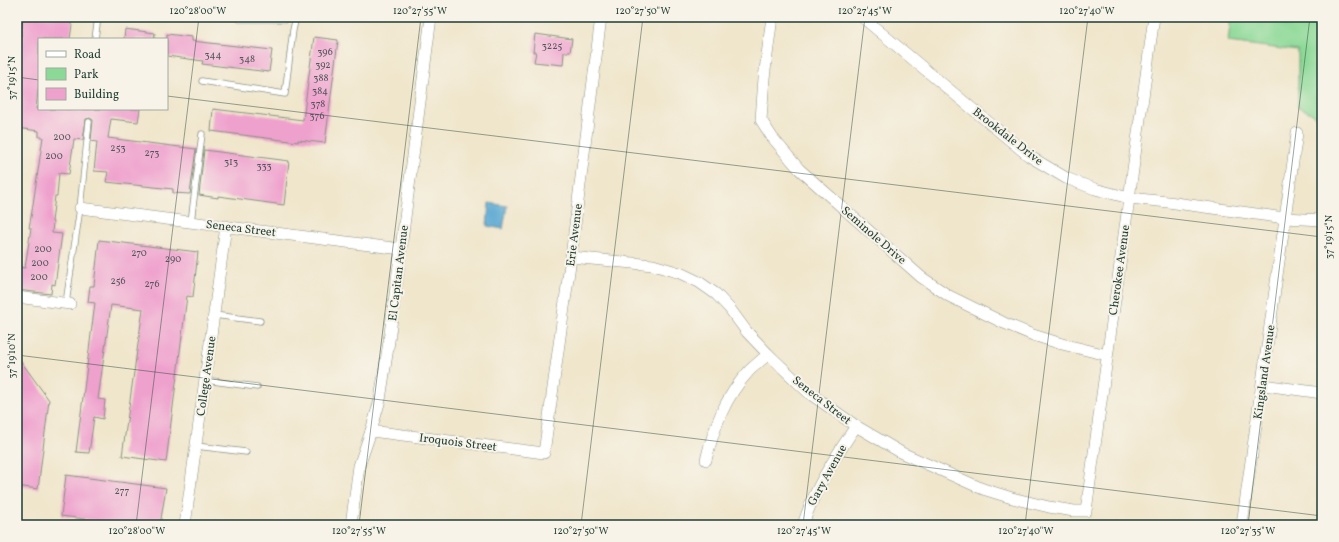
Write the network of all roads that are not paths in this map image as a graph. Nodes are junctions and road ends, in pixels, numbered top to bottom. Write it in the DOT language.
graph roads {
  1 [pos="98,17"];
  2 [pos="240,17"];
  3 [pos="272,17"];
  4 [pos="284,17"];
  5 [pos="296,17"];
  6 [pos="431,17"];
  7 [pos="601,17"];
  8 [pos="772,17"];
  9 [pos="862,17"];
  10 [pos="1152,17"];
  11 [pos="96,38"];
  12 [pos="202,81"];
  13 [pos="89,122"];
  14 [pos="1297,133"];
  15 [pos="202,134"];
  16 [pos="1129,198"];
  17 [pos="80,208"];
  18 [pos="1285,218"];
  19 [pos="1322,220"];
  20 [pos="191,222"];
  21 [pos="226,226"];
  22 [pos="402,249"];
  23 [pos="571,257"];
  24 [pos="17,297"];
  25 [pos="68,303"];
  26 [pos="214,315"];
  27 [pos="260,321"];
  28 [pos="768,354"];
  29 [pos="1107,355"];
  30 [pos="205,380"];
  31 [pos="1263,385"];
  32 [pos="256,387"];
  33 [pos="1322,393"];
  34 [pos="856,426"];
  35 [pos="371,430"];
  36 [pos="196,446"];
  37 [pos="246,452"];
  38 [pos="544,453"];
  39 [pos="706,460"];
  40 [pos="1074,511"];
  41 [pos="185,525"];
  42 [pos="351,525"];
  43 [pos="803,525"];
  44 [pos="1242,525"];
  1 -- 11 [label="lane"];
  2 -- 3 [label="street"];
  3 -- 4 [label="street"];
  5 -- 12 [label="lane"];
  6 -- 22 [label="street, El Capitan Avenue"];
  7 -- 23 [label="street, Erie Avenue"];
  8 -- 29 [label="street, Seminole Drive"];
  9 -- 16 [label="street, Brookdale Drive"];
  10 -- 16 [label="street, Cherokee Avenue"];
  13 -- 17 [label="lane"];
  14 -- 18 [label="street, Kingsland Avenue"];
  15 -- 20 [label="lane"];
  16 -- 18 [label="street, Brookdale Drive"];
  16 -- 29 [label="street, Cherokee Avenue"];
  17 -- 20 [label="street, Seneca Street"];
  17 -- 25 [label="lane"];
  18 -- 19 [label="street, Brookdale Drive"];
  18 -- 31 [label="street, Kingsland Avenue"];
  20 -- 21 [label="street, Seneca Street"];
  21 -- 22 [label="street, Seneca Street"];
  21 -- 26 [label="street, College Avenue"];
  22 -- 35 [label="street, El Capitan Avenue"];
  23 -- 28 [label="street, Seneca Street"];
  23 -- 38 [label="street, Erie Avenue"];
  24 -- 25 [label="street"];
  26 -- 27 [label="lane"];
  26 -- 30 [label="street, College Avenue"];
  28 -- 34 [label="street, Seneca Street"];
  28 -- 39 [label="street"];
  29 -- 40 [label="street, Cherokee Avenue"];
  30 -- 32 [label="lane"];
  30 -- 36 [label="street, College Avenue"];
  31 -- 33 [label="street"];
  31 -- 44 [label="street, Kingsland Avenue"];
  34 -- 40 [label="street, Seneca Street"];
  34 -- 43 [label="street, Gary Avenue"];
  35 -- 38 [label="street, Iroquois Street"];
  35 -- 42 [label="street, El Capitan Avenue"];
  36 -- 37 [label="lane"];
  36 -- 41 [label="street, College Avenue"];
}
